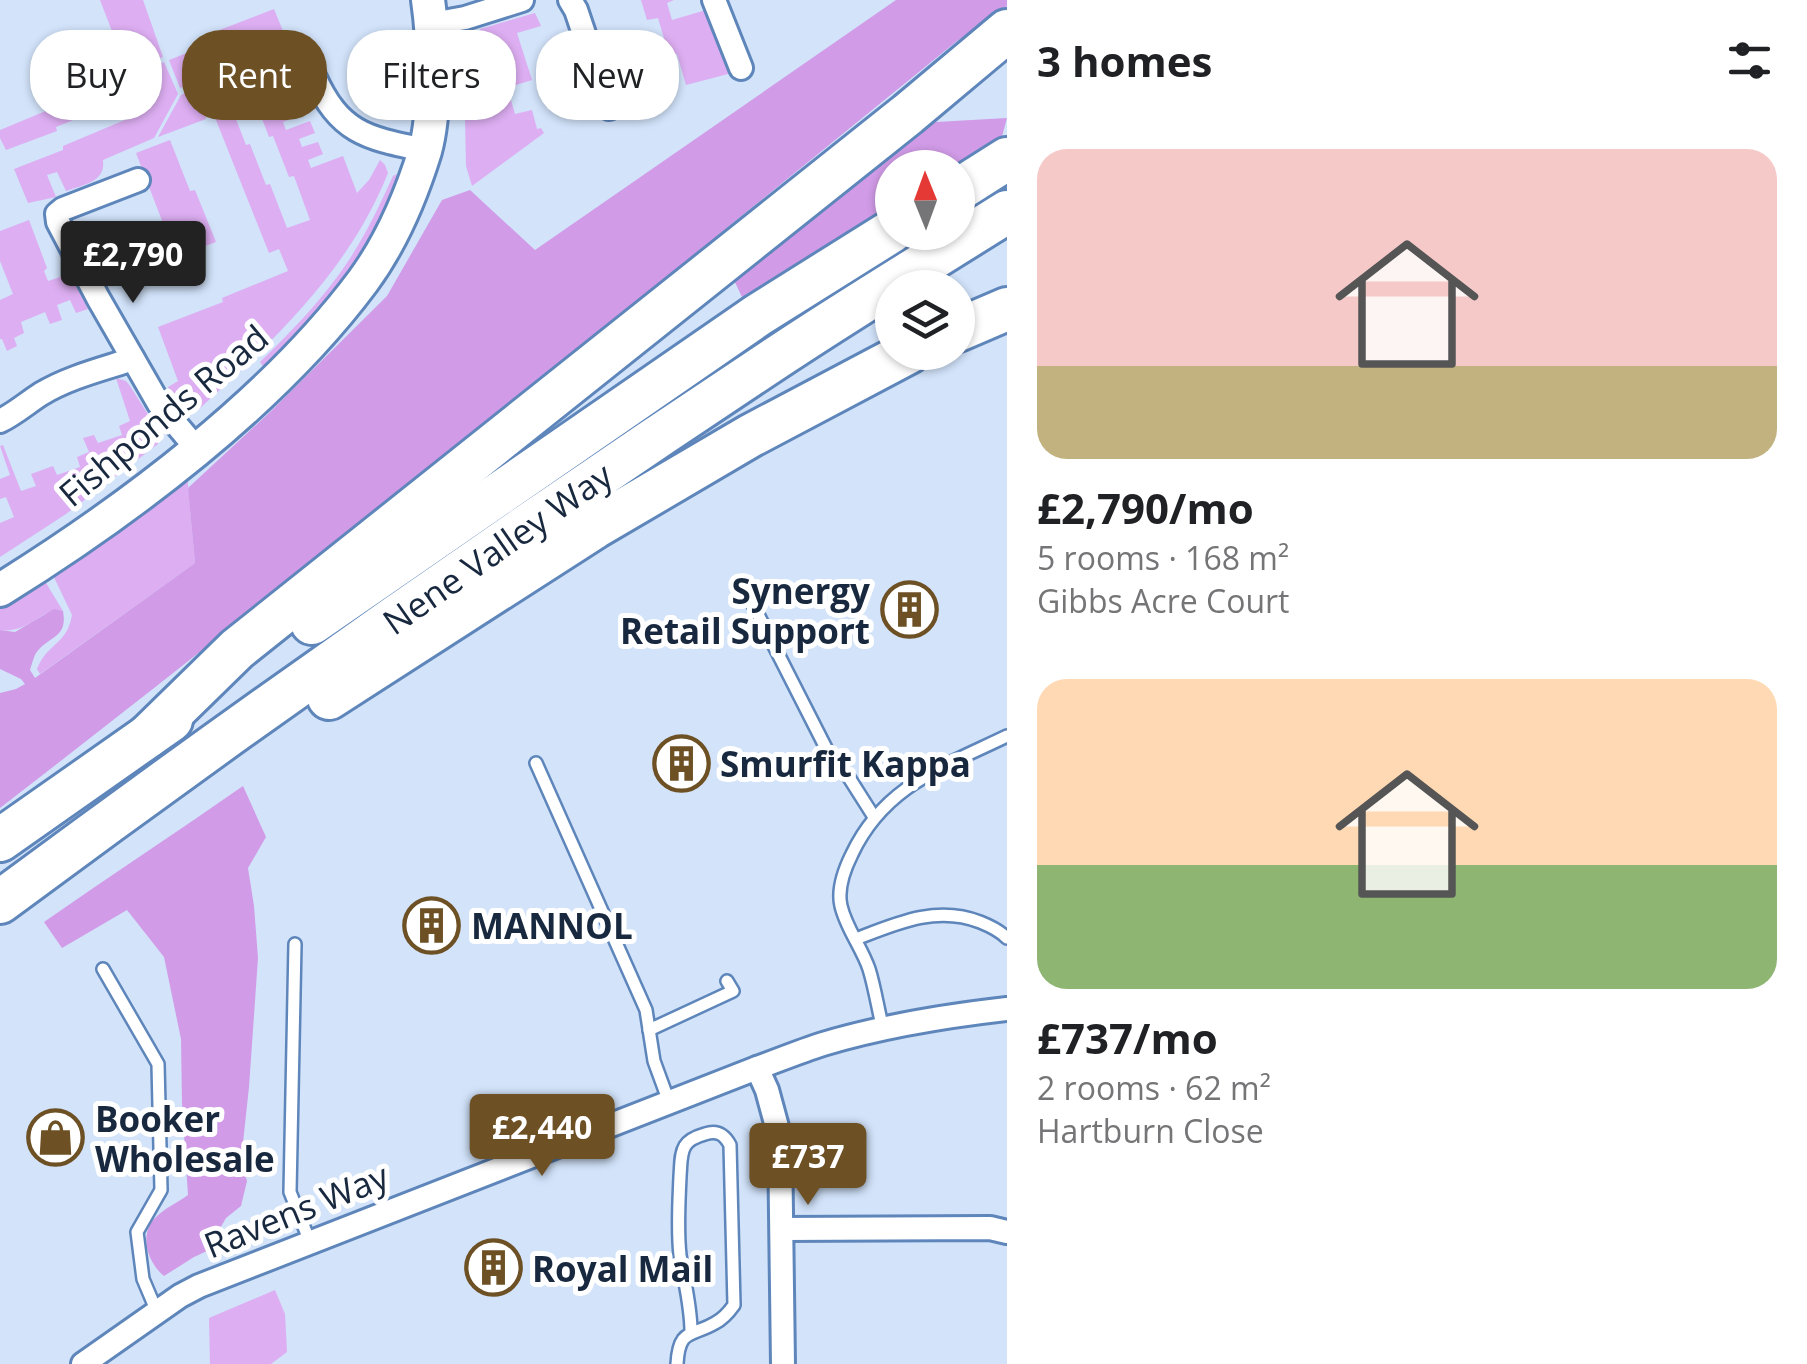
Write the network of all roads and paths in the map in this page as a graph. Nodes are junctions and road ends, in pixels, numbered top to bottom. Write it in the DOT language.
graph roads {
  1 [pos="522,0"];
  2 [pos="570,0"];
  3 [pos="714,0"];
  4 [pos="430,12"];
  5 [pos="583,30"];
  6 [pos="1007,31"];
  7 [pos="740,68"];
  8 [pos="327,99"];
  9 [pos="425,150"];
  10 [pos="1007,159"];
  11 [pos="975,179"];
  12 [pos="138,180"];
  13 [pos="1007,212"];
  14 [pos="875,241"];
  15 [pos="1007,309"];
  16 [pos="975,323"];
  17 [pos="134,359"];
  18 [pos="875,370"];
  19 [pos="0,421"];
  20 [pos="197,449"];
  21 [pos="741,581"];
  22 [pos="0,590"];
  23 [pos="148,736"];
  24 [pos="1007,736"];
  25 [pos="536,763"];
  26 [pos="147,793"];
  27 [pos="874,817"];
  28 [pos="0,840"];
  29 [pos="0,902"];
  30 [pos="1007,938"];
  31 [pos="856,939"];
  32 [pos="295,944"];
  33 [pos="103,969"];
  34 [pos="727,981"];
  35 [pos="1007,1009"];
  36 [pos="883,1029"];
  37 [pos="650,1030"];
  38 [pos="757,1068"];
  39 [pos="669,1102"];
  40 [pos="782,1228"];
  41 [pos="1007,1232"];
  42 [pos="310,1242"];
  43 [pos="157,1312"];
  44 [pos="690,1332"];
  45 [pos="83,1364"];
  46 [pos="677,1364"];
  47 [pos="783,1364"];
  1 -- 4 [label="street"];
  2 -- 5 [label="street"];
  3 -- 7 [label="street"];
  4 -- 9 [label="street, Fishponds Road"];
  6 -- 23 [label="highway"];
  8 -- 9 [label="street"];
  9 -- 20 [label="street, Fishponds Road"];
  10 -- 11 [label="highway"];
  12 -- 17 [label="street"];
  13 -- 26 [label="highway, Nene Valley Way"];
  14 -- 23 [label="highway, Nene Valley Way"];
  15 -- 16 [label="highway"];
  17 -- 19 [label="street"];
  17 -- 20 [label="street"];
  18 -- 26 [label="highway"];
  20 -- 22 [label="street, Fishponds Road"];
  21 -- 27 [label="lane"];
  23 -- 28 [label="highway, Nene Valley Way"];
  24 -- 27 [label="lane"];
  25 -- 37 [label="lane"];
  26 -- 29 [label="highway, Nene Valley Way"];
  27 -- 31 [label="lane"];
  30 -- 31 [label="lane"];
  31 -- 36 [label="lane"];
  32 -- 42 [label="lane"];
  33 -- 43 [label="lane"];
  34 -- 37 [label="lane"];
  35 -- 36 [label="street, Ravens Way"];
  36 -- 38 [label="street, Ravens Way"];
  37 -- 39 [label="lane"];
  38 -- 39 [label="street, Ravens Way"];
  38 -- 40 [label="street"];
  39 -- 42 [label="street, Ravens Way"];
  40 -- 41 [label="street"];
  40 -- 47 [label="street"];
  42 -- 43 [label="street, Ravens Way"];
  43 -- 45 [label="street, Ravens Way"];
  44 -- 44 [label="lane"];
  44 -- 46 [label="lane"];
}
